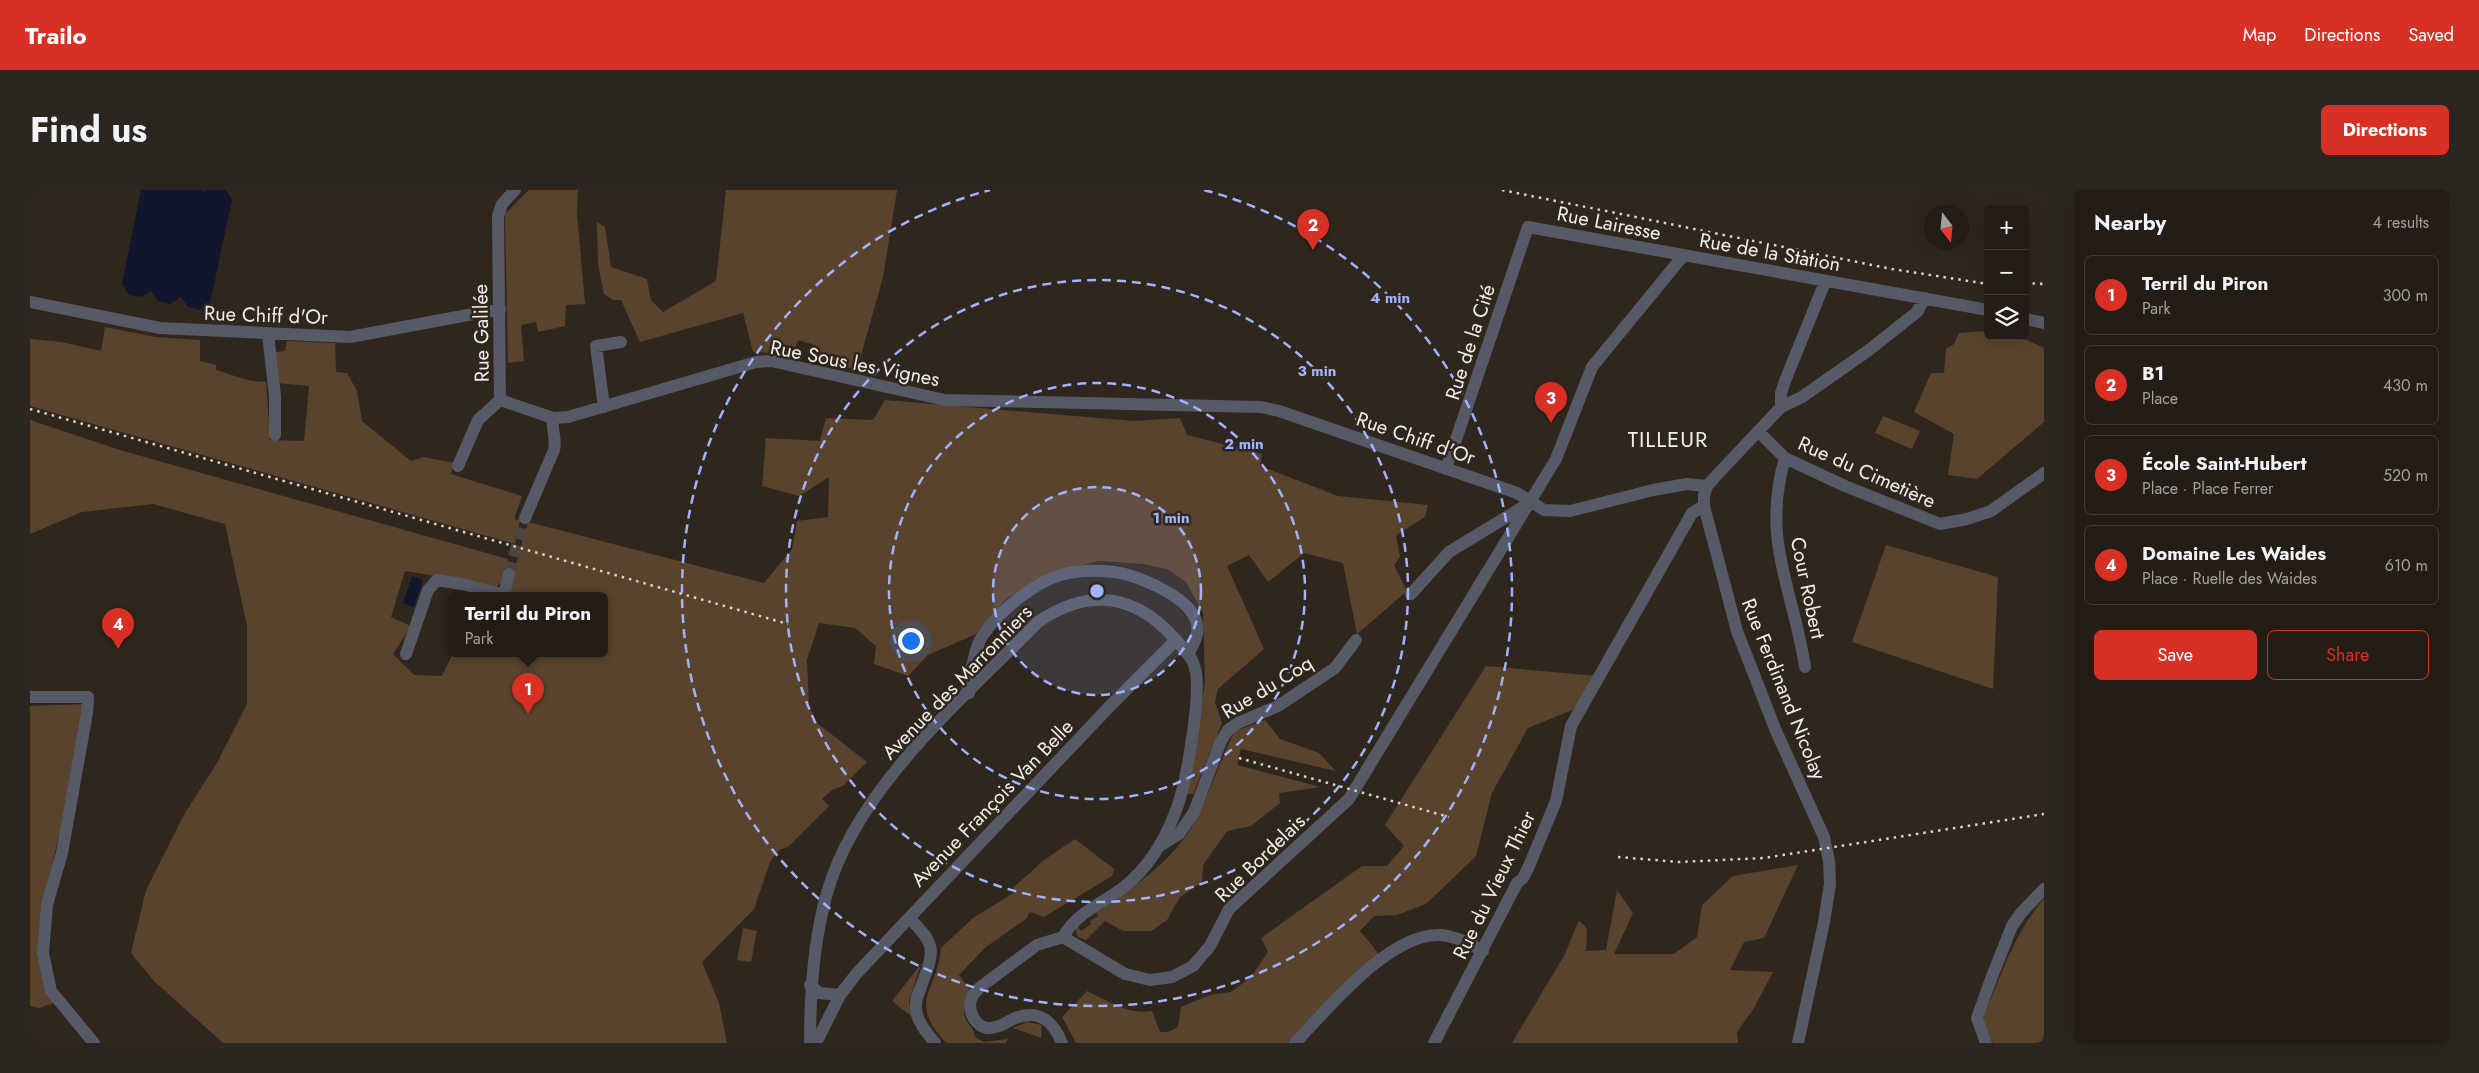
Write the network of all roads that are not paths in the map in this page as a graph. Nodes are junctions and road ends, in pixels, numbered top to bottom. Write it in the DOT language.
graph roads {
  1 [pos="514,190"];
  2 [pos="1528,227"];
  3 [pos="1683,256"];
  4 [pos="1825,282"];
  5 [pos="1925,298"];
  6 [pos="30,302"];
  7 [pos="500,309"];
  8 [pos="1984,309"];
  9 [pos="2029,320"];
  10 [pos="2044,323"];
  11 [pos="268,334"];
  12 [pos="621,342"];
  13 [pos="500,400"];
  14 [pos="1106,403"];
  15 [pos="604,407"];
  16 [pos="1781,407"];
  17 [pos="553,418"];
  18 [pos="1758,431"];
  19 [pos="275,435"];
  20 [pos="1785,458"];
  21 [pos="458,466"];
  22 [pos="1446,469"];
  23 [pos="2044,472"];
  24 [pos="1707,486"];
  25 [pos="1530,503"];
  26 [pos="1704,506"];
  27 [pos="525,518"];
  28 [pos="509,574"];
  29 [pos="493,592"];
  30 [pos="505,592"];
  31 [pos="1411,594"];
  32 [pos="1176,640"];
  33 [pos="1356,640"];
  34 [pos="406,654"];
  35 [pos="1188,654"];
  36 [pos="1805,667"];
  37 [pos="969,693"];
  38 [pos="30,697"];
  39 [pos="1160,846"];
  40 [pos="2044,890"];
  41 [pos="909,918"];
  42 [pos="1063,937"];
  43 [pos="1483,951"];
  44 [pos="810,985"];
  45 [pos="840,995"];
  46 [pos="94,1043"];
  47 [pos="810,1043"];
  48 [pos="816,1043"];
  49 [pos="935,1043"];
  50 [pos="1062,1043"];
  51 [pos="1295,1043"];
  52 [pos="1434,1043"];
  53 [pos="1798,1043"];
  54 [pos="1986,1043"];
  1 -- 7 [label="street, Rue Galilée"];
  2 -- 3 [label="street, Rue Lairesse"];
  2 -- 22 [label="street, Rue de la Cité"];
  3 -- 4 [label="street, Rue de la Station"];
  3 -- 25 [label="street, Rue de la Station"];
  4 -- 5 [label="street, Rue de la Station"];
  4 -- 16 [label="street"];
  5 -- 8 [label="street, Rue de la Station"];
  5 -- 16 [label="street"];
  6 -- 11 [label="street, Rue Chiff d'Or"];
  7 -- 11 [label="street, Rue Chiff d'Or"];
  7 -- 13 [label="street, Rue Galilée"];
  9 -- 10 [label="street"];
  11 -- 19 [label="street"];
  12 -- 15 [label="street"];
  13 -- 17 [label="street, Rue Sous les Vignes"];
  13 -- 21 [label="street, Rue Galilée"];
  14 -- 15 [label="street, Rue Sous les Vignes"];
  14 -- 22 [label="street, Rue Chiff d'Or"];
  15 -- 17 [label="street, Rue Sous les Vignes"];
  16 -- 18 [label="street"];
  17 -- 27 [label="street"];
  18 -- 20 [label="street, Rue du Cimetière"];
  18 -- 24 [label="street"];
  20 -- 23 [label="street, Rue du Cimetière"];
  20 -- 36 [label="street, Cour Robert"];
  22 -- 25 [label="street, Rue Chiff d'Or"];
  24 -- 25 [label="street, Rue Chiff d'Or"];
  24 -- 26 [label="street, Rue Ferdinand Nicolay"];
  25 -- 31 [label="street"];
  25 -- 42 [label="street, Rue Bordelais"];
  26 -- 43 [label="street, Rue du Vieux Thier"];
  26 -- 53 [label="street, Rue Ferdinand Nicolay"];
  28 -- 30 [label="street"];
  29 -- 34 [label="street"];
  32 -- 35 [label="street, Avenue des Marronniers"];
  32 -- 37 [label="street, Avenue des Marronniers"];
  32 -- 41 [label="street, Avenue François Van Belle"];
  33 -- 39 [label="street, Rue du Coq"];
  35 -- 37 [label="street"];
  35 -- 39 [label="street, Avenue des Marronniers"];
  37 -- 44 [label="street, Avenue des Marronniers"];
  38 -- 46 [label="street"];
  39 -- 42 [label="street, Avenue des Marronniers"];
  40 -- 54 [label="street"];
  41 -- 45 [label="street, Avenue François Van Belle"];
  41 -- 49 [label="street"];
  42 -- 50 [label="street"];
  43 -- 51 [label="street"];
  43 -- 52 [label="street, Rue du Vieux Thier"];
  44 -- 45 [label="street"];
  44 -- 47 [label="street, Avenue des Marronniers"];
  45 -- 48 [label="street, Avenue François Van Belle"];
}
